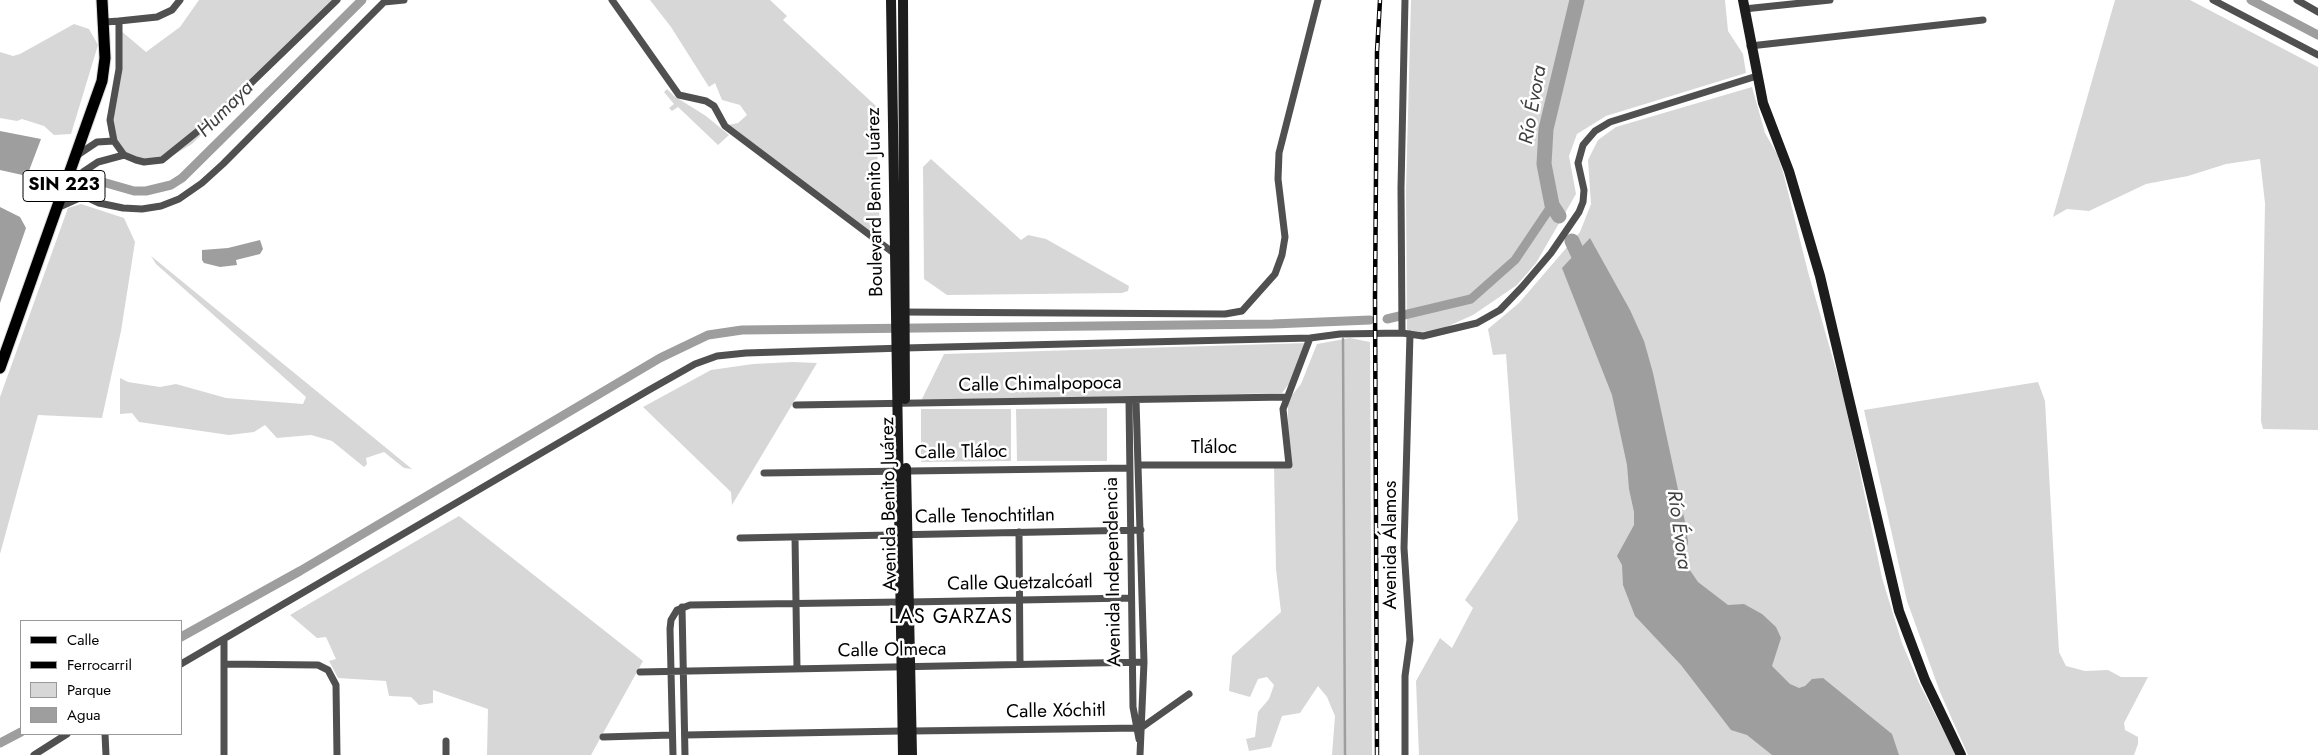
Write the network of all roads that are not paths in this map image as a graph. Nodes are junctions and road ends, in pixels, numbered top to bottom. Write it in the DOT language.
graph roads {
  1 [pos="102,0"];
  2 [pos="180,0"];
  3 [pos="337,0"];
  4 [pos="404,0"];
  5 [pos="612,0"];
  6 [pos="891,0"];
  7 [pos="903,0"];
  8 [pos="1318,0"];
  9 [pos="1404,0"];
  10 [pos="1830,0"];
  11 [pos="2213,0"];
  12 [pos="2297,0"];
  13 [pos="385,1"];
  14 [pos="1743,4"];
  15 [pos="2318,12"];
  16 [pos="1983,20"];
  17 [pos="119,21"];
  18 [pos="105,22"];
  19 [pos="1750,46"];
  20 [pos="2318,55"];
  21 [pos="1757,76"];
  22 [pos="114,141"];
  23 [pos="124,155"];
  24 [pos="72,158"];
  25 [pos="84,196"];
  26 [pos="56,209"];
  27 [pos="895,254"];
  28 [pos="900,315"];
  29 [pos="1406,334"];
  30 [pos="1310,338"];
  31 [pos="900,345"];
  32 [pos="0,368"];
  33 [pos="1286,397"];
  34 [pos="1133,400"];
  35 [pos="902,403"];
  36 [pos="796,405"];
  37 [pos="1139,464"];
  38 [pos="1129,468"];
  39 [pos="903,470"];
  40 [pos="764,473"];
  41 [pos="1130,530"];
  42 [pos="1141,530"];
  43 [pos="1019,532"];
  44 [pos="904,535"];
  45 [pos="795,537"];
  46 [pos="740,538"];
  47 [pos="1131,598"];
  48 [pos="1020,600"];
  49 [pos="905,602"];
  50 [pos="796,604"];
  51 [pos="682,607"];
  52 [pos="224,639"];
  53 [pos="1132,662"];
  54 [pos="1144,662"];
  55 [pos="182,663"];
  56 [pos="224,664"];
  57 [pos="1020,664"];
  58 [pos="906,667"];
  59 [pos="797,669"];
  60 [pos="684,670"];
  61 [pos="671,671"];
  62 [pos="640,672"];
  63 [pos="1189,694"];
  64 [pos="1138,728"];
  65 [pos="907,731"];
  66 [pos="65,735"];
  67 [pos="105,735"];
  68 [pos="672,735"];
  69 [pos="685,735"];
  70 [pos="603,737"];
  71 [pos="446,741"];
  72 [pos="34,755"];
  73 [pos="106,755"];
  74 [pos="224,755"];
  75 [pos="337,755"];
  76 [pos="446,755"];
  77 [pos="672,755"];
  78 [pos="685,755"];
  79 [pos="903,755"];
  80 [pos="912,755"];
  81 [pos="1140,755"];
  82 [pos="1405,755"];
  83 [pos="1961,755"];
  1 -- 18 [label="main road, SIN 223"];
  2 -- 17 [label="street"];
  3 -- 23 [label="street"];
  4 -- 13 [label="street"];
  5 -- 27 [label="street"];
  6 -- 27 [label="street, Boulevard Benito Juárez"];
  7 -- 28 [label="street, Boulevard Benito Juárez"];
  8 -- 28 [label="street"];
  9 -- 29 [label="street, Avenida Álamos"];
  10 -- 14 [label="street"];
  11 -- 20 [label="street"];
  12 -- 15 [label="street"];
  13 -- 25 [label="street"];
  14 -- 19 [label="street"];
  16 -- 19 [label="street"];
  17 -- 18 [label="street"];
  17 -- 22 [label="street"];
  18 -- 24 [label="main road, SIN 223"];
  19 -- 21 [label="street"];
  21 -- 29 [label="street"];
  21 -- 83 [label="street"];
  22 -- 23 [label="street"];
  22 -- 24 [label="street"];
  23 -- 25 [label="street"];
  24 -- 26 [label="main road, SIN 223"];
  25 -- 26 [label="street"];
  26 -- 32 [label="main road, SIN 223"];
  27 -- 28 [label="street, Boulevard Benito Juárez"];
  28 -- 31 [label="street, Boulevard Benito Juárez"];
  29 -- 30 [label="street"];
  29 -- 82 [label="street, Avenida Álamos"];
  30 -- 31 [label="street"];
  30 -- 33 [label="street"];
  31 -- 35 [label="street, Boulevard Benito Juárez"];
  31 -- 52 [label="street"];
  33 -- 34 [label="street, Calle Chimalpopoca"];
  33 -- 37 [label="street, Tláloc"];
  34 -- 35 [label="street, Calle Chimalpopoca"];
  34 -- 37 [label="street, Avenida Independencia"];
  34 -- 38 [label="street, Avenida Independencia"];
  35 -- 36 [label="street, Calle Chimalpopoca"];
  35 -- 39 [label="street, Avenida Benito Juárez"];
  37 -- 42 [label="street, Avenida Independencia"];
  38 -- 39 [label="street, Calle Tláloc"];
  38 -- 41 [label="street, Avenida Independencia"];
  39 -- 40 [label="street, Calle Tláloc"];
  39 -- 44 [label="street, Avenida Benito Juárez"];
  41 -- 42 [label="street, Calle Tenochtitlan"];
  41 -- 43 [label="street, Calle Tenochtitlan"];
  41 -- 47 [label="street, Avenida Independencia"];
  42 -- 54 [label="street, Avenida Independencia"];
  43 -- 44 [label="street, Calle Tenochtitlan"];
  43 -- 48 [label="street"];
  44 -- 45 [label="street, Calle Tenochtitlan"];
  44 -- 49 [label="street, Avenida Benito Juárez"];
  45 -- 46 [label="street, Calle Tenochtitlan"];
  45 -- 50 [label="street"];
  47 -- 48 [label="street, Calle Quetzalcóatl"];
  47 -- 53 [label="street, Avenida Independencia"];
  48 -- 49 [label="street, Calle Quetzalcóatl"];
  48 -- 57 [label="street"];
  49 -- 50 [label="street, Calle Quetzalcóatl"];
  49 -- 58 [label="street, Avenida Benito Juárez"];
  50 -- 51 [label="street, Calle Quetzalcóatl"];
  50 -- 59 [label="street"];
  51 -- 60 [label="street"];
  51 -- 61 [label="street"];
  52 -- 55 [label="street"];
  52 -- 56 [label="street"];
  53 -- 54 [label="street, Calle Olmeca"];
  53 -- 57 [label="street, Calle Olmeca"];
  53 -- 64 [label="street, Avenida Independencia"];
  54 -- 64 [label="street, Avenida Independencia"];
  56 -- 74 [label="street"];
  56 -- 75 [label="street"];
  57 -- 58 [label="street, Calle Olmeca"];
  58 -- 59 [label="street, Calle Olmeca"];
  58 -- 65 [label="street, Avenida Benito Juárez"];
  59 -- 60 [label="street, Calle Olmeca"];
  60 -- 61 [label="street, Calle Olmeca"];
  60 -- 69 [label="street"];
  61 -- 62 [label="street, Calle Olmeca"];
  61 -- 68 [label="street"];
  63 -- 64 [label="street"];
  64 -- 65 [label="street, Calle Xóchitl"];
  64 -- 81 [label="street, Avenida Independencia"];
  65 -- 69 [label="street, Calle Xóchitl"];
  65 -- 79 [label="street, Avenida Benito Juárez"];
  65 -- 80 [label="street, Avenida Benito Juárez"];
  66 -- 72 [label="street"];
  67 -- 73 [label="street"];
  68 -- 70 [label="street"];
  68 -- 77 [label="street"];
  69 -- 78 [label="street"];
  71 -- 76 [label="street"];
}
